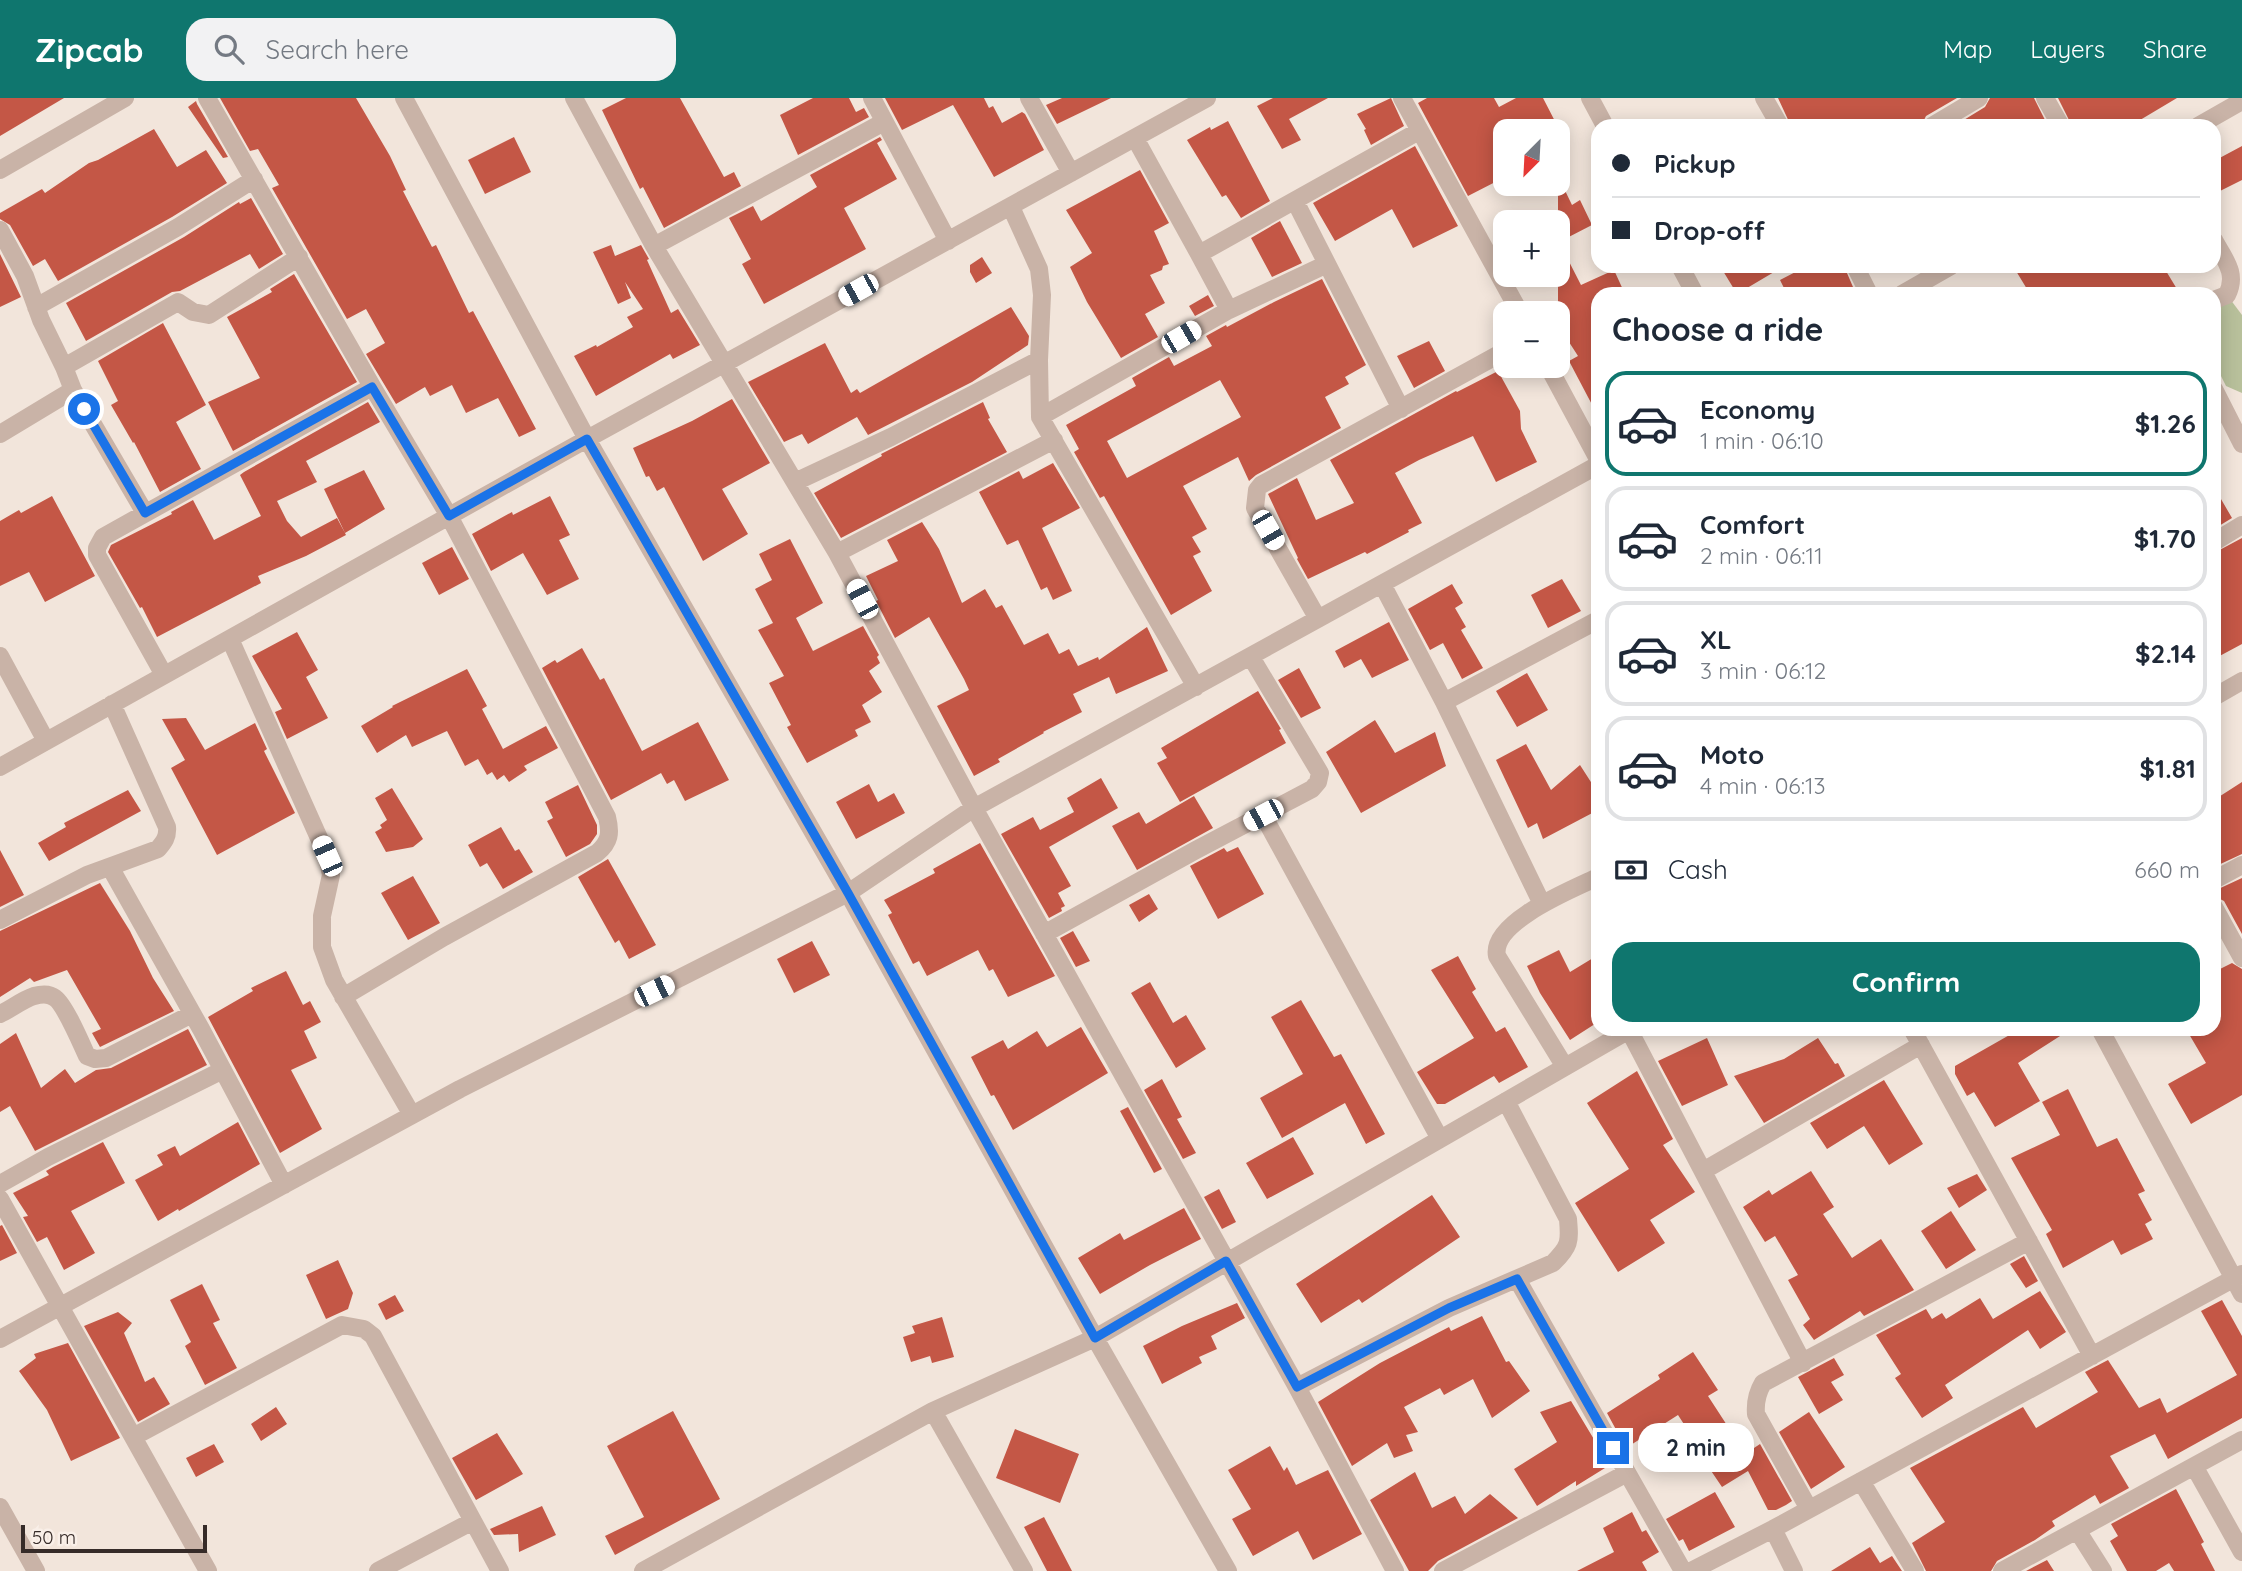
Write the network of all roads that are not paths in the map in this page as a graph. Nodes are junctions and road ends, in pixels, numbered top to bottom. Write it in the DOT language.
graph roads {
  1 [pos="125,98"];
  2 [pos="208,98"];
  3 [pos="404,98"];
  4 [pos="574,98"];
  5 [pos="872,98"];
  6 [pos="1030,98"];
  7 [pos="1208,98"];
  8 [pos="1402,98"];
  9 [pos="1590,98"];
  10 [pos="1764,98"];
  11 [pos="1979,98"];
  12 [pos="2045,98"];
  13 [pos="2242,101"];
  14 [pos="2222,104"];
  15 [pos="1601,119"];
  16 [pos="1776,119"];
  17 [pos="1944,119"];
  18 [pos="2057,119"];
  19 [pos="2206,119"];
  20 [pos="884,122"];
  21 [pos="1419,131"];
  22 [pos="1135,138"];
  23 [pos="0,170"];
  24 [pos="1071,173"];
  25 [pos="254,179"];
  26 [pos="1295,201"];
  27 [pos="1011,207"];
  28 [pos="0,230"];
  29 [pos="948,241"];
  30 [pos="654,246"];
  31 [pos="1199,254"];
  32 [pos="2221,254"];
  33 [pos="299,257"];
  34 [pos="1327,264"];
  35 [pos="1939,273"];
  36 [pos="1914,287"];
  37 [pos="2221,297"];
  38 [pos="1513,301"];
  39 [pos="36,307"];
  40 [pos="1228,310"];
  41 [pos="1493,358"];
  42 [pos="1039,360"];
  43 [pos="724,364"];
  44 [pos="64,367"];
  45 [pos="1554,378"];
  46 [pos="372,387"];
  47 [pos="73,390"];
  48 [pos="2221,403"];
  49 [pos="1401,409"];
  50 [pos="1040,417"];
  51 [pos="0,434"];
  52 [pos="587,439"];
  53 [pos="1054,440"];
  54 [pos="2242,444"];
  55 [pos="1591,446"];
  56 [pos="1591,469"];
  57 [pos="795,482"];
  58 [pos="145,513"];
  59 [pos="449,516"];
  60 [pos="2242,525"];
  61 [pos="2221,538"];
  62 [pos="837,553"];
  63 [pos="1382,584"];
  64 [pos="1318,619"];
  65 [pos="1591,624"];
  66 [pos="230,639"];
  67 [pos="0,656"];
  68 [pos="1251,657"];
  69 [pos="164,675"];
  70 [pos="2242,681"];
  71 [pos="1196,687"];
  72 [pos="2221,693"];
  73 [pos="1444,702"];
  74 [pos="112,704"];
  75 [pos="46,741"];
  76 [pos="0,767"];
  77 [pos="974,808"];
  78 [pos="1263,815"];
  79 [pos="2242,865"];
  80 [pos="110,867"];
  81 [pos="2221,876"];
  82 [pos="1591,880"];
  83 [pos="848,893"];
  84 [pos="1542,904"];
  85 [pos="0,920"];
  86 [pos="2221,920"];
  87 [pos="1044,934"];
  88 [pos="2242,958"];
  89 [pos="344,997"];
  90 [pos="0,1014"];
  91 [pos="192,1014"];
  92 [pos="1618,1036"];
  93 [pos="1634,1036"];
  94 [pos="1916,1036"];
  95 [pos="2104,1036"];
  96 [pos="1921,1045"];
  97 [pos="1564,1067"];
  98 [pos="223,1070"];
  99 [pos="1506,1101"];
  100 [pos="412,1115"];
  101 [pos="1440,1139"];
  102 [pos="1703,1171"];
  103 [pos="0,1184"];
  104 [pos="284,1185"];
  105 [pos="0,1199"];
  106 [pos="2028,1241"];
  107 [pos="1226,1261"];
  108 [pos="1517,1279"];
  109 [pos="2239,1282"];
  110 [pos="59,1307"];
  111 [pos="1095,1338"];
  112 [pos="0,1339"];
  113 [pos="2092,1356"];
  114 [pos="1803,1363"];
  115 [pos="1297,1387"];
  116 [pos="933,1411"];
  117 [pos="132,1437"];
  118 [pos="2242,1440"];
  119 [pos="2194,1466"];
  120 [pos="1627,1473"];
  121 [pos="1861,1481"];
  122 [pos="0,1507"];
  123 [pos="1809,1509"];
  124 [pos="473,1521"];
  125 [pos="1773,1529"];
  126 [pos="2077,1530"];
  127 [pos="2242,1552"];
  128 [pos="36,1571"];
  129 [pos="208,1571"];
  130 [pos="378,1571"];
  131 [pos="500,1571"];
  132 [pos="643,1571"];
  133 [pos="1024,1571"];
  134 [pos="1228,1571"];
  135 [pos="1395,1571"];
  136 [pos="1443,1571"];
  137 [pos="1683,1571"];
  138 [pos="1691,1571"];
  139 [pos="1794,1571"];
  140 [pos="1915,1571"];
  141 [pos="2002,1571"];
  142 [pos="2103,1571"];
  1 -- 23 [label="street"];
  2 -- 25 [label="street"];
  3 -- 52 [label="street"];
  4 -- 30 [label="street"];
  5 -- 20 [label="street"];
  6 -- 24 [label="street"];
  7 -- 22 [label="street"];
  8 -- 21 [label="street"];
  9 -- 15 [label="street"];
  10 -- 16 [label="street"];
  11 -- 17 [label="street"];
  12 -- 18 [label="street"];
  13 -- 14 [label="street"];
  14 -- 19 [label="street"];
  20 -- 29 [label="street"];
  20 -- 30 [label="street"];
  21 -- 26 [label="street"];
  21 -- 38 [label="street"];
  22 -- 24 [label="street"];
  22 -- 31 [label="street"];
  24 -- 27 [label="street"];
  25 -- 33 [label="street"];
  25 -- 39 [label="street"];
  26 -- 31 [label="street"];
  26 -- 34 [label="street"];
  27 -- 29 [label="street"];
  27 -- 42 [label="street"];
  28 -- 39 [label="street"];
  29 -- 43 [label="street"];
  30 -- 43 [label="street"];
  31 -- 40 [label="street"];
  32 -- 37 [label="street"];
  33 -- 44 [label="street"];
  33 -- 46 [label="street"];
  34 -- 40 [label="street"];
  34 -- 49 [label="street"];
  35 -- 36 [label="street"];
  39 -- 44 [label="street"];
  40 -- 50 [label="street"];
  41 -- 49 [label="street"];
  42 -- 50 [label="street"];
  42 -- 57 [label="street"];
  43 -- 52 [label="street"];
  43 -- 57 [label="street"];
  44 -- 47 [label="street"];
  45 -- 55 [label="street"];
  46 -- 58 [label="street"];
  46 -- 59 [label="street"];
  47 -- 51 [label="street"];
  47 -- 58 [label="street"];
  48 -- 54 [label="street"];
  49 -- 64 [label="street"];
  50 -- 53 [label="street"];
  52 -- 59 [label="street"];
  52 -- 83 [label="street"];
  53 -- 62 [label="street"];
  53 -- 71 [label="street"];
  56 -- 63 [label="street"];
  57 -- 62 [label="street"];
  58 -- 69 [label="street"];
  59 -- 66 [label="street"];
  59 -- 89 [label="street"];
  60 -- 61 [label="street"];
  62 -- 77 [label="street"];
  63 -- 64 [label="street"];
  63 -- 73 [label="street"];
  64 -- 68 [label="street"];
  65 -- 73 [label="street"];
  66 -- 69 [label="street"];
  66 -- 89 [label="street"];
  67 -- 75 [label="street"];
  68 -- 71 [label="street"];
  68 -- 78 [label="street"];
  69 -- 74 [label="street"];
  70 -- 72 [label="street"];
  71 -- 77 [label="street"];
  73 -- 84 [label="street"];
  74 -- 75 [label="street"];
  74 -- 80 [label="street"];
  75 -- 76 [label="street"];
  77 -- 83 [label="street"];
  77 -- 87 [label="street"];
  78 -- 87 [label="street"];
  78 -- 101 [label="street"];
  79 -- 81 [label="street"];
  80 -- 85 [label="street"];
  80 -- 91 [label="street"];
  82 -- 84 [label="street"];
  83 -- 100 [label="street"];
  83 -- 111 [label="street"];
  84 -- 97 [label="street"];
  86 -- 88 [label="street"];
  87 -- 107 [label="street"];
  89 -- 100 [label="street"];
  90 -- 91 [label="street"];
  91 -- 98 [label="street"];
  92 -- 97 [label="street"];
  93 -- 102 [label="street"];
  94 -- 96 [label="street"];
  95 -- 109 [label="street"];
  96 -- 102 [label="street"];
  96 -- 106 [label="street"];
  97 -- 99 [label="street"];
  98 -- 103 [label="street"];
  98 -- 104 [label="street"];
  99 -- 101 [label="street"];
  99 -- 108 [label="street"];
  100 -- 104 [label="street"];
  101 -- 107 [label="street"];
  102 -- 114 [label="street"];
  104 -- 110 [label="street"];
  105 -- 110 [label="street"];
  106 -- 113 [label="street"];
  106 -- 114 [label="street"];
  107 -- 111 [label="street"];
  107 -- 115 [label="street"];
  108 -- 115 [label="street"];
  108 -- 120 [label="street"];
  109 -- 113 [label="street"];
  110 -- 112 [label="street"];
  110 -- 117 [label="street"];
  111 -- 116 [label="street"];
  111 -- 134 [label="street"];
  113 -- 121 [label="street"];
  114 -- 123 [label="street"];
  115 -- 135 [label="street"];
  116 -- 132 [label="street"];
  116 -- 133 [label="street"];
  117 -- 124 [label="street"];
  117 -- 129 [label="street"];
  118 -- 119 [label="street"];
  119 -- 126 [label="street"];
  119 -- 127 [label="street"];
  120 -- 136 [label="street"];
  120 -- 137 [label="street"];
  121 -- 123 [label="street"];
  121 -- 140 [label="street"];
  122 -- 128 [label="street"];
  123 -- 125 [label="street"];
  124 -- 130 [label="street"];
  124 -- 131 [label="street"];
  125 -- 138 [label="street"];
  125 -- 139 [label="street"];
  126 -- 141 [label="street"];
  126 -- 142 [label="street"];
}
